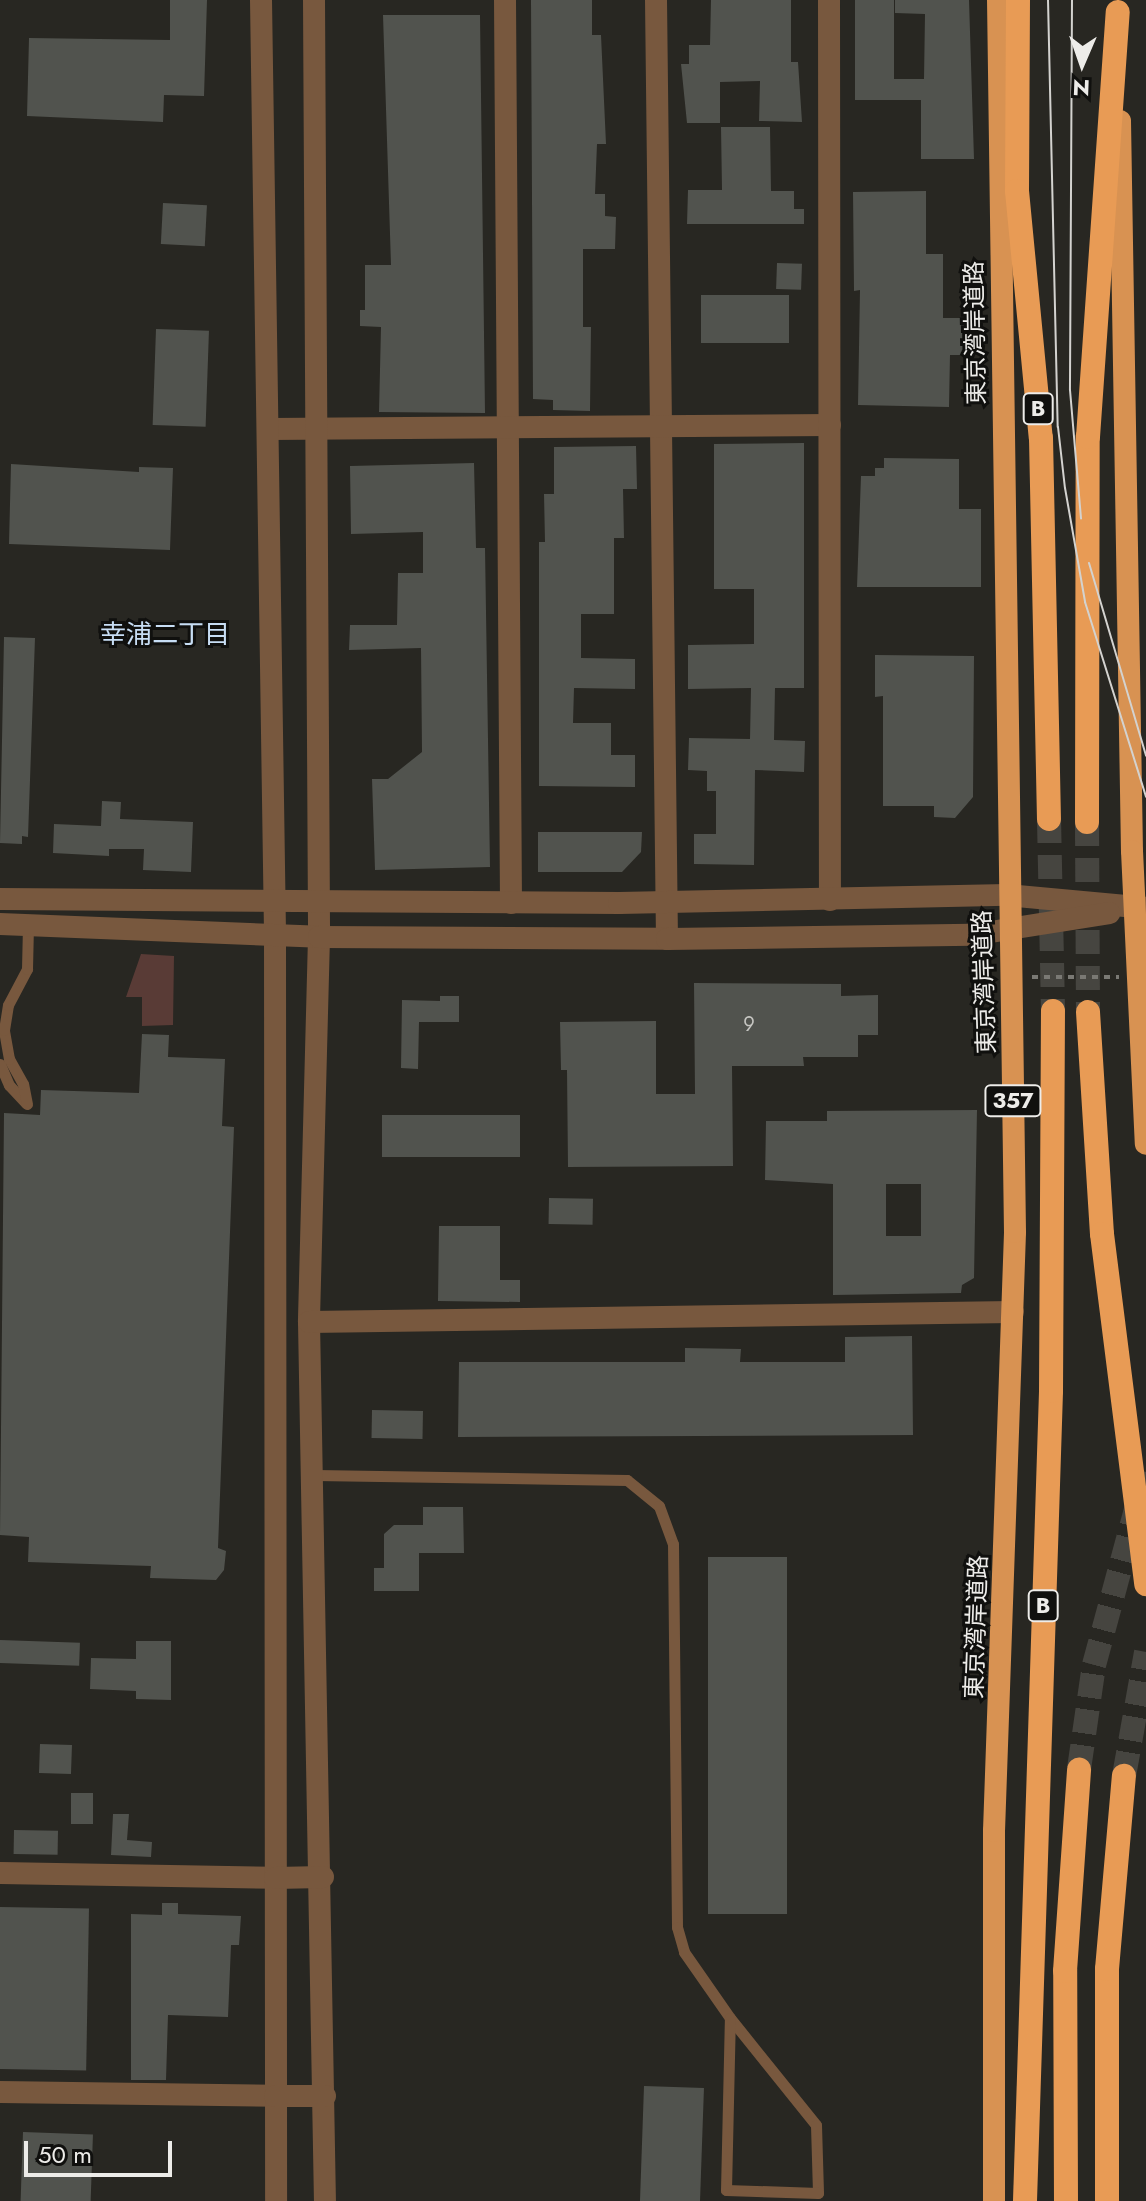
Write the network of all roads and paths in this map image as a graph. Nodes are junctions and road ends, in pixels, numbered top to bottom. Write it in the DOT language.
graph roads {
  1 [pos="261,0"];
  2 [pos="314,0"];
  3 [pos="505,0"];
  4 [pos="656,0"];
  5 [pos="829,0"];
  6 [pos="998,0"];
  7 [pos="1018,0"];
  8 [pos="1118,6"];
  9 [pos="662,423"];
  10 [pos="830,425"];
  11 [pos="509,426"];
  12 [pos="270,429"];
  13 [pos="316,429"];
  14 [pos="1049,819"];
  15 [pos="1087,822"];
  16 [pos="1007,895"];
  17 [pos="0,899"];
  18 [pos="830,900"];
  19 [pos="319,902"];
  20 [pos="665,902"];
  21 [pos="273,903"];
  22 [pos="511,903"];
  23 [pos="1140,908"];
  24 [pos="0,924"];
  25 [pos="28,925"];
  26 [pos="1007,931"];
  27 [pos="275,935"];
  28 [pos="319,937"];
  29 [pos="667,939"];
  30 [pos="1012,978"];
  31 [pos="1135,978"];
  32 [pos="1053,1011"];
  33 [pos="1088,1012"];
  34 [pos="0,1064"];
  35 [pos="1146,1144"];
  36 [pos="1013,1312"];
  37 [pos="309,1322"];
  38 [pos="315,1475"];
  39 [pos="1146,1584"];
  40 [pos="1079,1769"];
  41 [pos="1124,1776"];
  42 [pos="0,1873"];
  43 [pos="323,1877"];
  44 [pos="275,1878"];
  45 [pos="730,2018"];
  46 [pos="0,2092"];
  47 [pos="275,2096"];
  48 [pos="325,2096"];
  49 [pos="726,2196"];
  50 [pos="818,2197"];
  51 [pos="276,2201"];
  52 [pos="325,2201"];
  53 [pos="994,2201"];
  54 [pos="1025,2201"];
  55 [pos="1066,2201"];
  56 [pos="1107,2201"];
  1 -- 12 [label="street"];
  2 -- 13 [label="street"];
  3 -- 11 [label="street"];
  4 -- 9 [label="street"];
  5 -- 10 [label="street"];
  6 -- 16 [label="highway, 東京湾岸道路 / 357"];
  7 -- 14 [label="highway, B"];
  8 -- 15 [label="highway, B"];
  8 -- 23 [label="highway"];
  9 -- 10 [label="street"];
  9 -- 11 [label="street"];
  9 -- 20 [label="street"];
  10 -- 18 [label="street"];
  11 -- 13 [label="street"];
  11 -- 22 [label="street"];
  12 -- 13 [label="street"];
  12 -- 21 [label="street"];
  13 -- 19 [label="street"];
  16 -- 18 [label="street"];
  16 -- 23 [label="street"];
  16 -- 26 [label="highway, 東京湾岸道路 / 357"];
  17 -- 21 [label="street"];
  18 -- 20 [label="street"];
  19 -- 21 [label="street"];
  19 -- 22 [label="street"];
  19 -- 28 [label="street"];
  20 -- 22 [label="street"];
  20 -- 29 [label="street"];
  21 -- 27 [label="street"];
  23 -- 26 [label="street"];
  23 -- 31 [label="highway"];
  24 -- 25 [label="street"];
  25 -- 27 [label="street"];
  25 -- 34 [label="lane"];
  26 -- 29 [label="street"];
  26 -- 30 [label="highway, 東京湾岸道路 / 357"];
  27 -- 28 [label="street"];
  27 -- 44 [label="street"];
  28 -- 29 [label="street"];
  28 -- 37 [label="street"];
  30 -- 31 [label="path"];
  30 -- 36 [label="highway, 東京湾岸道路 / 357"];
  31 -- 35 [label="highway"];
  32 -- 54 [label="highway, B"];
  33 -- 39 [label="highway"];
  36 -- 37 [label="street"];
  36 -- 53 [label="highway, 東京湾岸道路 / 357"];
  37 -- 38 [label="street"];
  38 -- 43 [label="street"];
  38 -- 45 [label="lane"];
  40 -- 55 [label="highway"];
  41 -- 56 [label="highway"];
  42 -- 44 [label="street"];
  43 -- 44 [label="street"];
  43 -- 48 [label="street"];
  44 -- 47 [label="street"];
  45 -- 49 [label="lane"];
  45 -- 50 [label="lane"];
  46 -- 47 [label="street"];
  47 -- 48 [label="street"];
  47 -- 51 [label="street"];
  48 -- 52 [label="street"];
  49 -- 50 [label="lane"];
}
